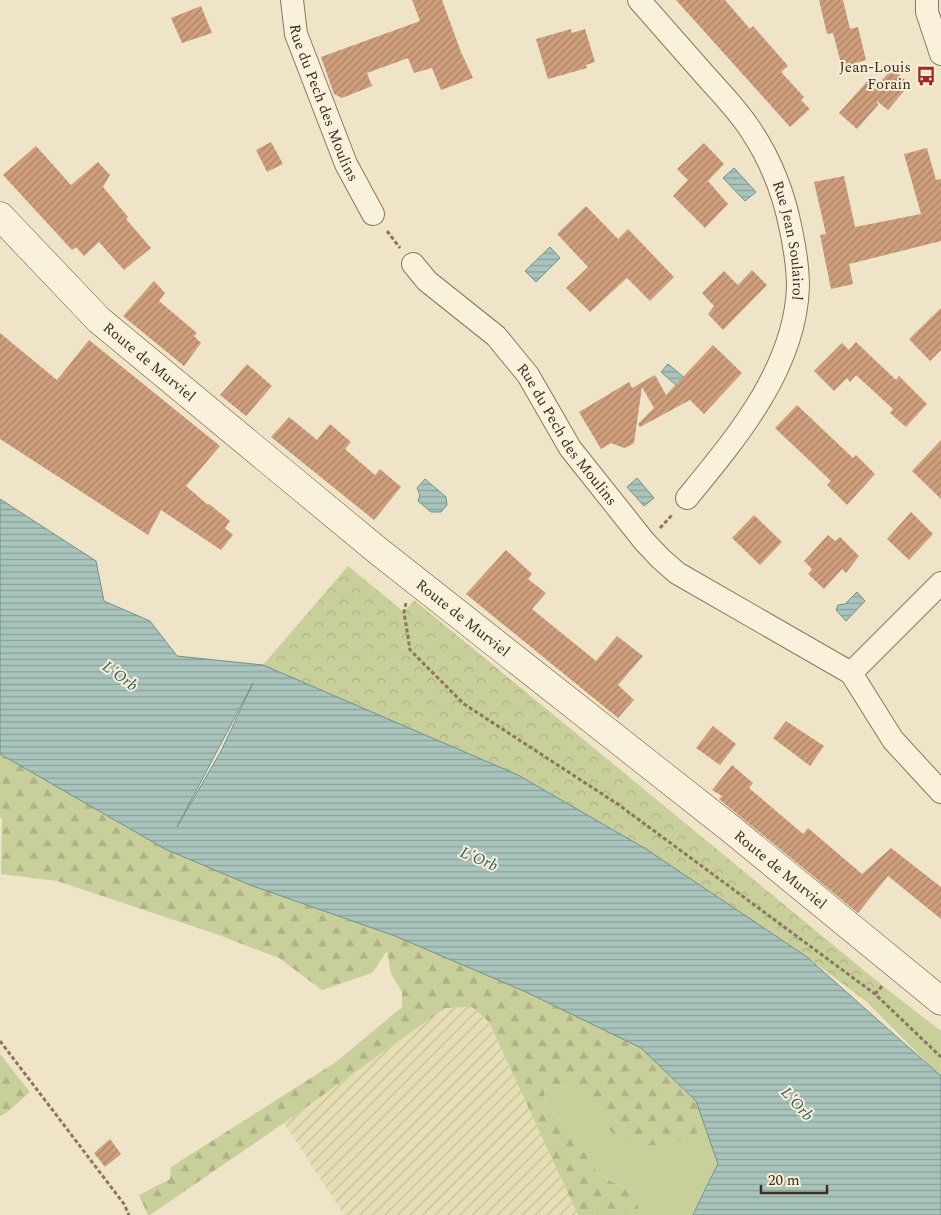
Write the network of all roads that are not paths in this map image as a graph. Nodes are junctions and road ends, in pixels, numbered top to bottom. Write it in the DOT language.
graph roads {
  1 [pos="292,0"];
  2 [pos="639,0"];
  3 [pos="923,4"];
  4 [pos="941,54"];
  5 [pos="373,214"];
  6 [pos="0,216"];
  7 [pos="413,264"];
  8 [pos="687,498"];
  9 [pos="941,583"];
  10 [pos="851,673"];
  11 [pos="941,792"];
  12 [pos="941,1001"];
  1 -- 5 [label="street, Rue du Pech des Moulins"];
  2 -- 8 [label="street, Rue Jean Soulairol"];
  3 -- 4 [label="street"];
  6 -- 12 [label="main road, Route de Murviel"];
  7 -- 10 [label="street, Rue du Pech des Moulins"];
  9 -- 10 [label="street"];
  10 -- 11 [label="street, Rue du Pech des Moulins"];
}
